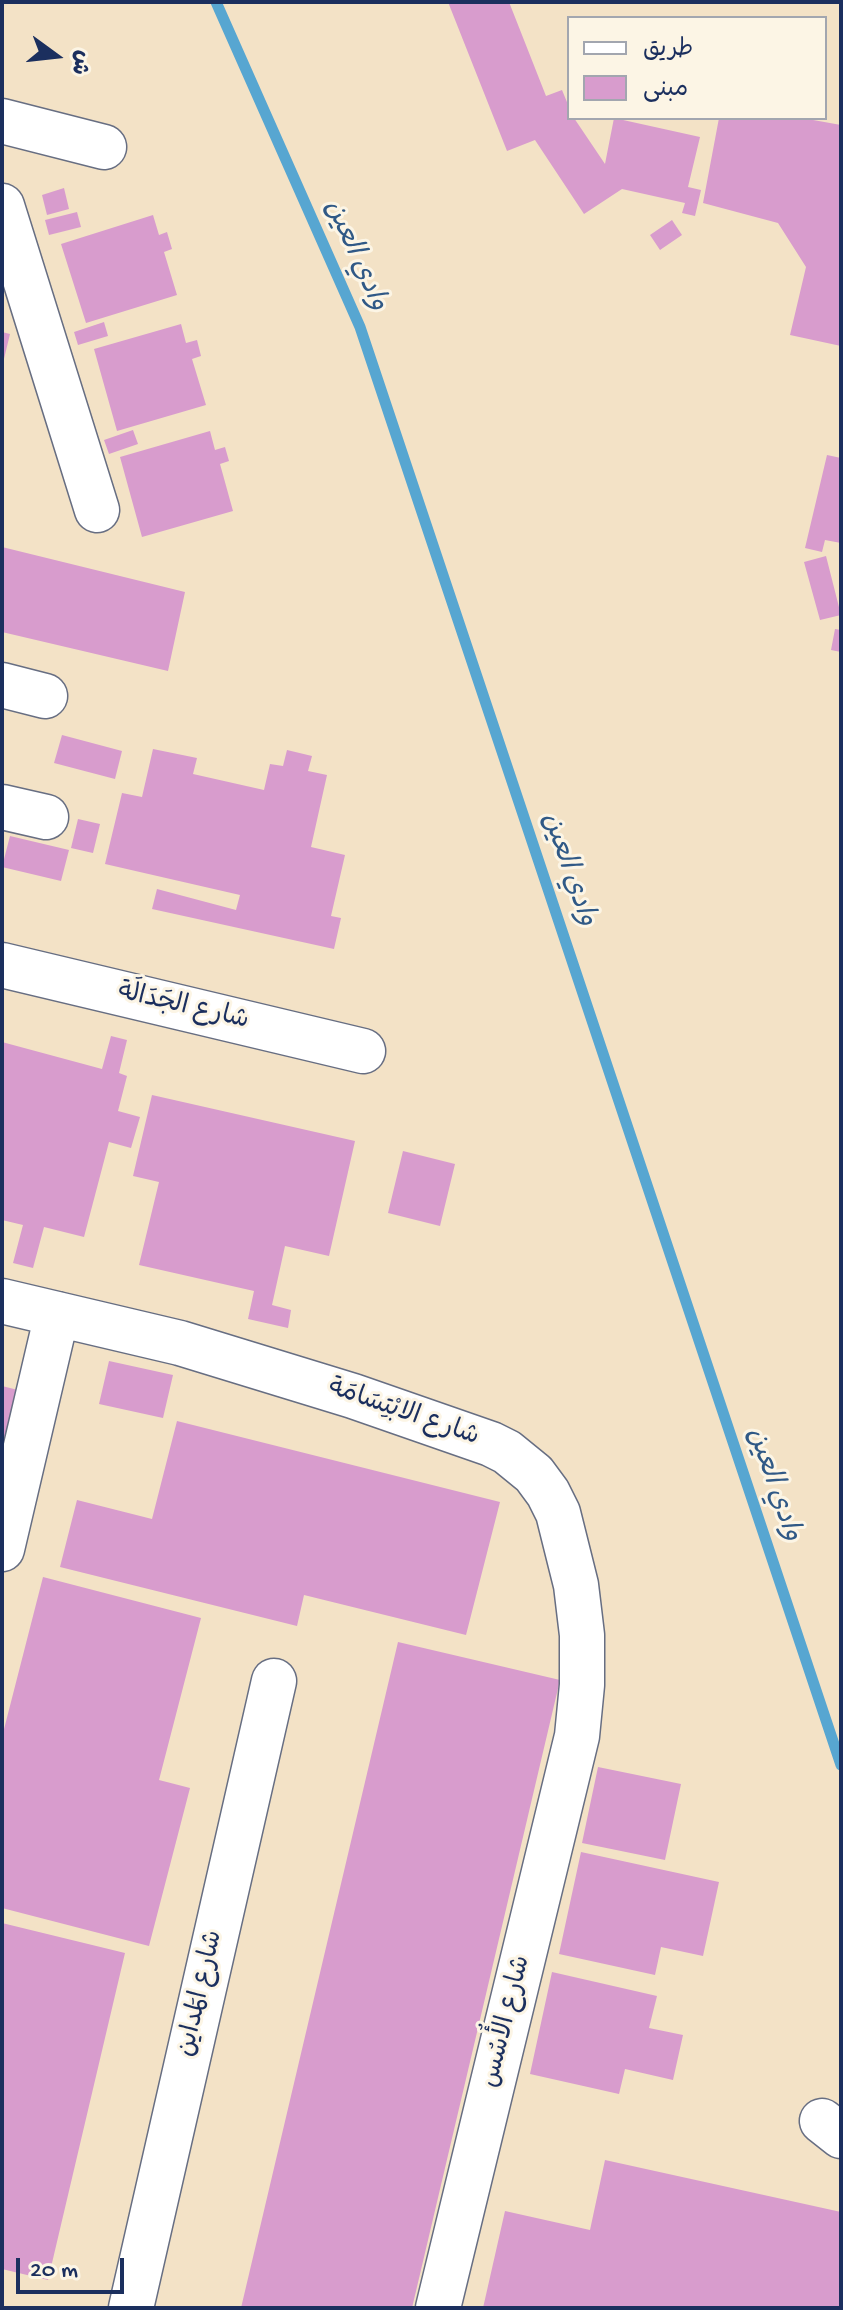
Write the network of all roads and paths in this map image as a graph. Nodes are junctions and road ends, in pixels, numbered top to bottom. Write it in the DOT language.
graph roads {
  1 [pos="2,121"];
  2 [pos="104,147"];
  3 [pos="2,206"];
  4 [pos="97,510"];
  5 [pos="2,685"];
  6 [pos="45,696"];
  7 [pos="2,807"];
  8 [pos="46,817"];
  9 [pos="2,965"];
  10 [pos="363,1051"];
  11 [pos="2,1301"];
  12 [pos="57,1314"];
  13 [pos="2,1549"];
  14 [pos="274,1681"];
  15 [pos="577,1736"];
  16 [pos="131,2308"];
  17 [pos="438,2308"];
  1 -- 2 [label="street"];
  3 -- 4 [label="street"];
  5 -- 6 [label="street"];
  7 -- 8 [label="street"];
  9 -- 10 [label="street, شارع الجَدَالَة"];
  11 -- 12 [label="street, شارع الابْتِسَامَة"];
  12 -- 13 [label="street"];
  12 -- 15 [label="street, شارع الابْتِسَامَة"];
  14 -- 16 [label="street, شارع المَداين"];
  15 -- 17 [label="street, شارع الأُسُس"];
}
